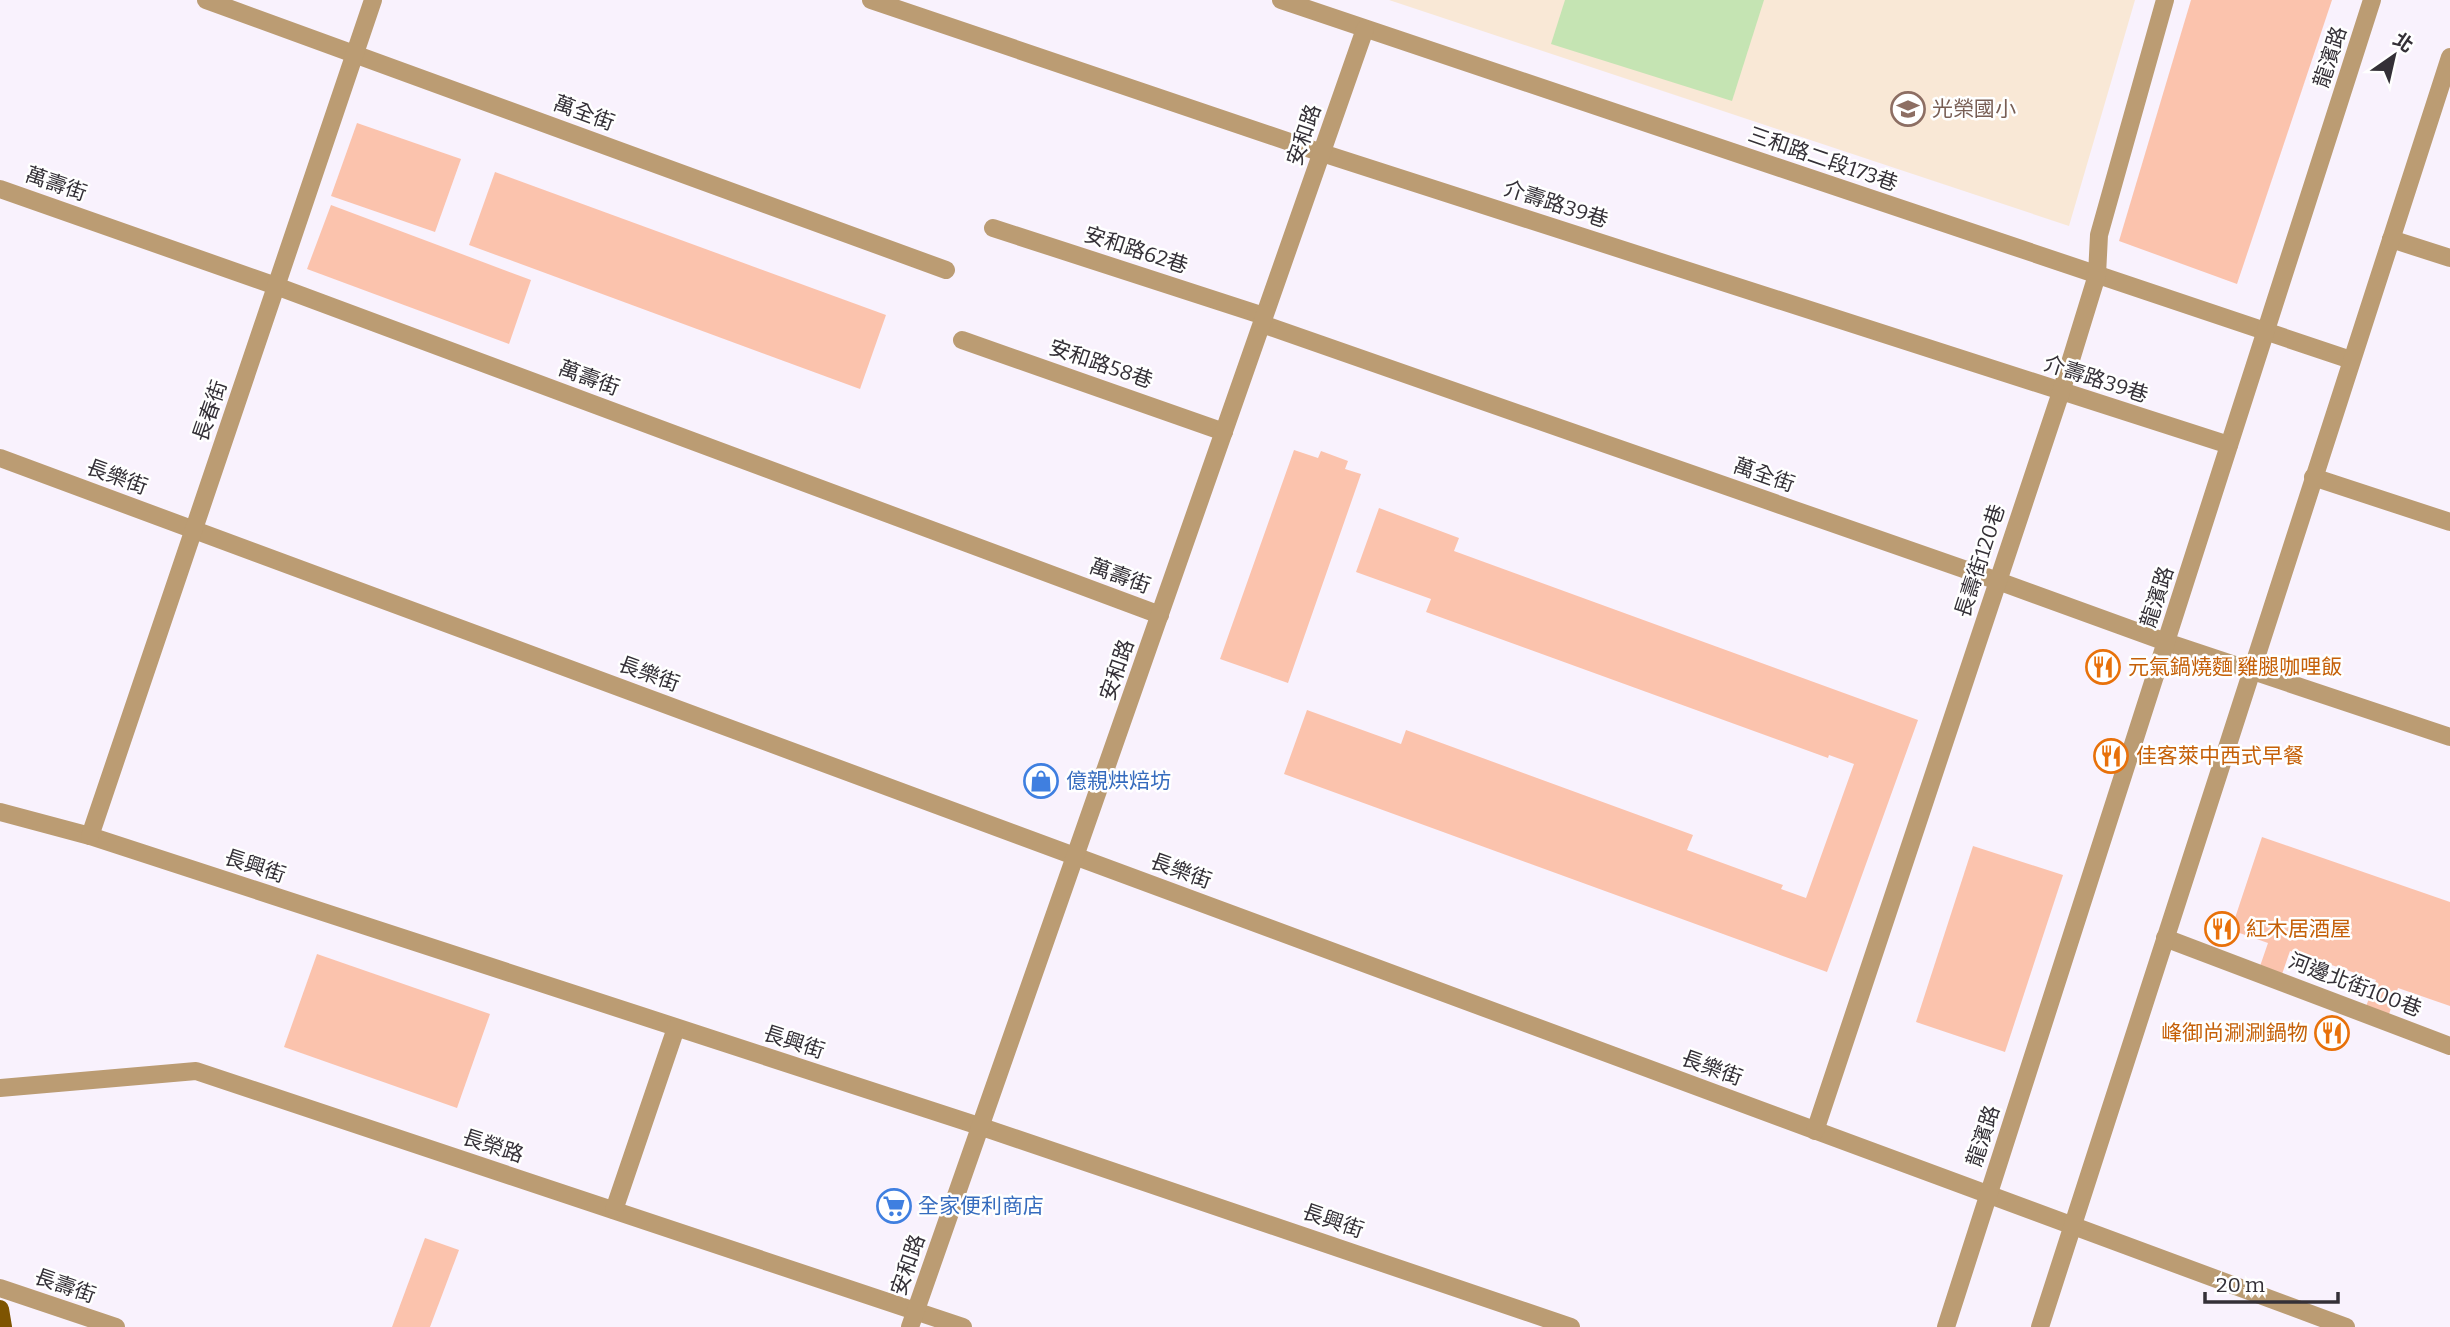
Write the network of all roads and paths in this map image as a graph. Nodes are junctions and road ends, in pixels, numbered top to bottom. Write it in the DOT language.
graph roads {
  1 [pos="206,0"];
  2 [pos="373,0"];
  3 [pos="871,0"];
  4 [pos="1281,0"];
  5 [pos="2165,0"];
  6 [pos="2372,0"];
  7 [pos="1365,29"];
  8 [pos="355,54"];
  9 [pos="2450,57"];
  10 [pos="1322,153"];
  11 [pos="0,188"];
  12 [pos="993,228"];
  13 [pos="2391,239"];
  14 [pos="2450,258"];
  15 [pos="946,270"];
  16 [pos="2097,275"];
  17 [pos="276,286"];
  18 [pos="1263,320"];
  19 [pos="2266,332"];
  20 [pos="962,340"];
  21 [pos="2351,360"];
  22 [pos="2061,392"];
  23 [pos="1224,432"];
  24 [pos="2229,445"];
  25 [pos="0,458"];
  26 [pos="2314,477"];
  27 [pos="2450,522"];
  28 [pos="194,530"];
  29 [pos="1998,581"];
  30 [pos="1160,615"];
  31 [pos="2166,642"];
  32 [pos="2252,670"];
  33 [pos="2450,737"];
  34 [pos="0,812"];
  35 [pos="90,836"];
  36 [pos="1076,856"];
  37 [pos="2165,938"];
  38 [pos="676,1028"];
  39 [pos="2450,1046"];
  40 [pos="0,1088"];
  41 [pos="979,1126"];
  42 [pos="1815,1131"];
  43 [pos="1988,1195"];
  44 [pos="614,1210"];
  45 [pos="2073,1226"];
  46 [pos="0,1288"];
  47 [pos="0,1309"];
  48 [pos="913,1320"];
  49 [pos="4,1327"];
  50 [pos="116,1327"];
  51 [pos="963,1327"];
  52 [pos="1571,1327"];
  53 [pos="1946,1327"];
  54 [pos="2040,1327"];
  55 [pos="2346,1327"];
  1 -- 8 [label="street, 萬全街"];
  2 -- 8 [label="street, 長春街"];
  3 -- 10 [label="street, 介壽路39巷"];
  4 -- 7 [label="street, 三和路二段173巷"];
  5 -- 16 [label="street, 長壽街120巷"];
  6 -- 19 [label="street, 龍濱路"];
  7 -- 10 [label="street, 安和路"];
  7 -- 16 [label="street, 三和路二段173巷"];
  8 -- 15 [label="street, 萬全街"];
  8 -- 17 [label="street, 長春街"];
  9 -- 13 [label="street"];
  10 -- 18 [label="street, 安和路"];
  10 -- 22 [label="street, 介壽路39巷"];
  11 -- 17 [label="street, 萬壽街"];
  12 -- 18 [label="street, 安和路62巷"];
  13 -- 14 [label="street"];
  13 -- 21 [label="street"];
  16 -- 19 [label="street, 三和路二段173巷"];
  16 -- 22 [label="street, 長壽街120巷"];
  17 -- 28 [label="street, 長春街"];
  17 -- 30 [label="street, 萬壽街"];
  18 -- 23 [label="street, 安和路"];
  18 -- 29 [label="street, 萬全街"];
  19 -- 21 [label="street, 三和路二段173巷"];
  19 -- 24 [label="street, 龍濱路"];
  20 -- 23 [label="street, 安和路58巷"];
  21 -- 26 [label="street"];
  22 -- 24 [label="street, 介壽路39巷"];
  22 -- 29 [label="street, 長壽街120巷"];
  23 -- 30 [label="street, 安和路"];
  24 -- 31 [label="street, 龍濱路"];
  25 -- 28 [label="street, 長樂街"];
  26 -- 27 [label="street"];
  26 -- 32 [label="street"];
  28 -- 35 [label="street, 長春街"];
  28 -- 36 [label="street, 長樂街"];
  29 -- 31 [label="street, 萬全街"];
  29 -- 42 [label="street, 長壽街120巷"];
  30 -- 36 [label="street, 安和路"];
  31 -- 32 [label="street, 萬全街"];
  31 -- 43 [label="street, 龍濱路"];
  32 -- 33 [label="street, 萬全街"];
  32 -- 37 [label="street"];
  34 -- 35 [label="street, 長興街"];
  35 -- 38 [label="street, 長興街"];
  36 -- 41 [label="street, 安和路"];
  36 -- 42 [label="street, 長樂街"];
  37 -- 39 [label="street, 河邊北街100巷"];
  37 -- 45 [label="street"];
  38 -- 41 [label="street, 長興街"];
  38 -- 44 [label="street"];
  40 -- 44 [label="street, 長榮路"];
  41 -- 48 [label="street, 安和路"];
  41 -- 52 [label="street, 長興街"];
  42 -- 43 [label="street, 長樂街"];
  43 -- 45 [label="street, 長樂街"];
  43 -- 53 [label="street, 龍濱路"];
  44 -- 48 [label="street, 長榮路"];
  45 -- 54 [label="street"];
  45 -- 55 [label="street, 長樂街"];
  46 -- 50 [label="street, 長壽街"];
  47 -- 49 [label="main road"];
  48 -- 51 [label="street, 長榮路"];
}
